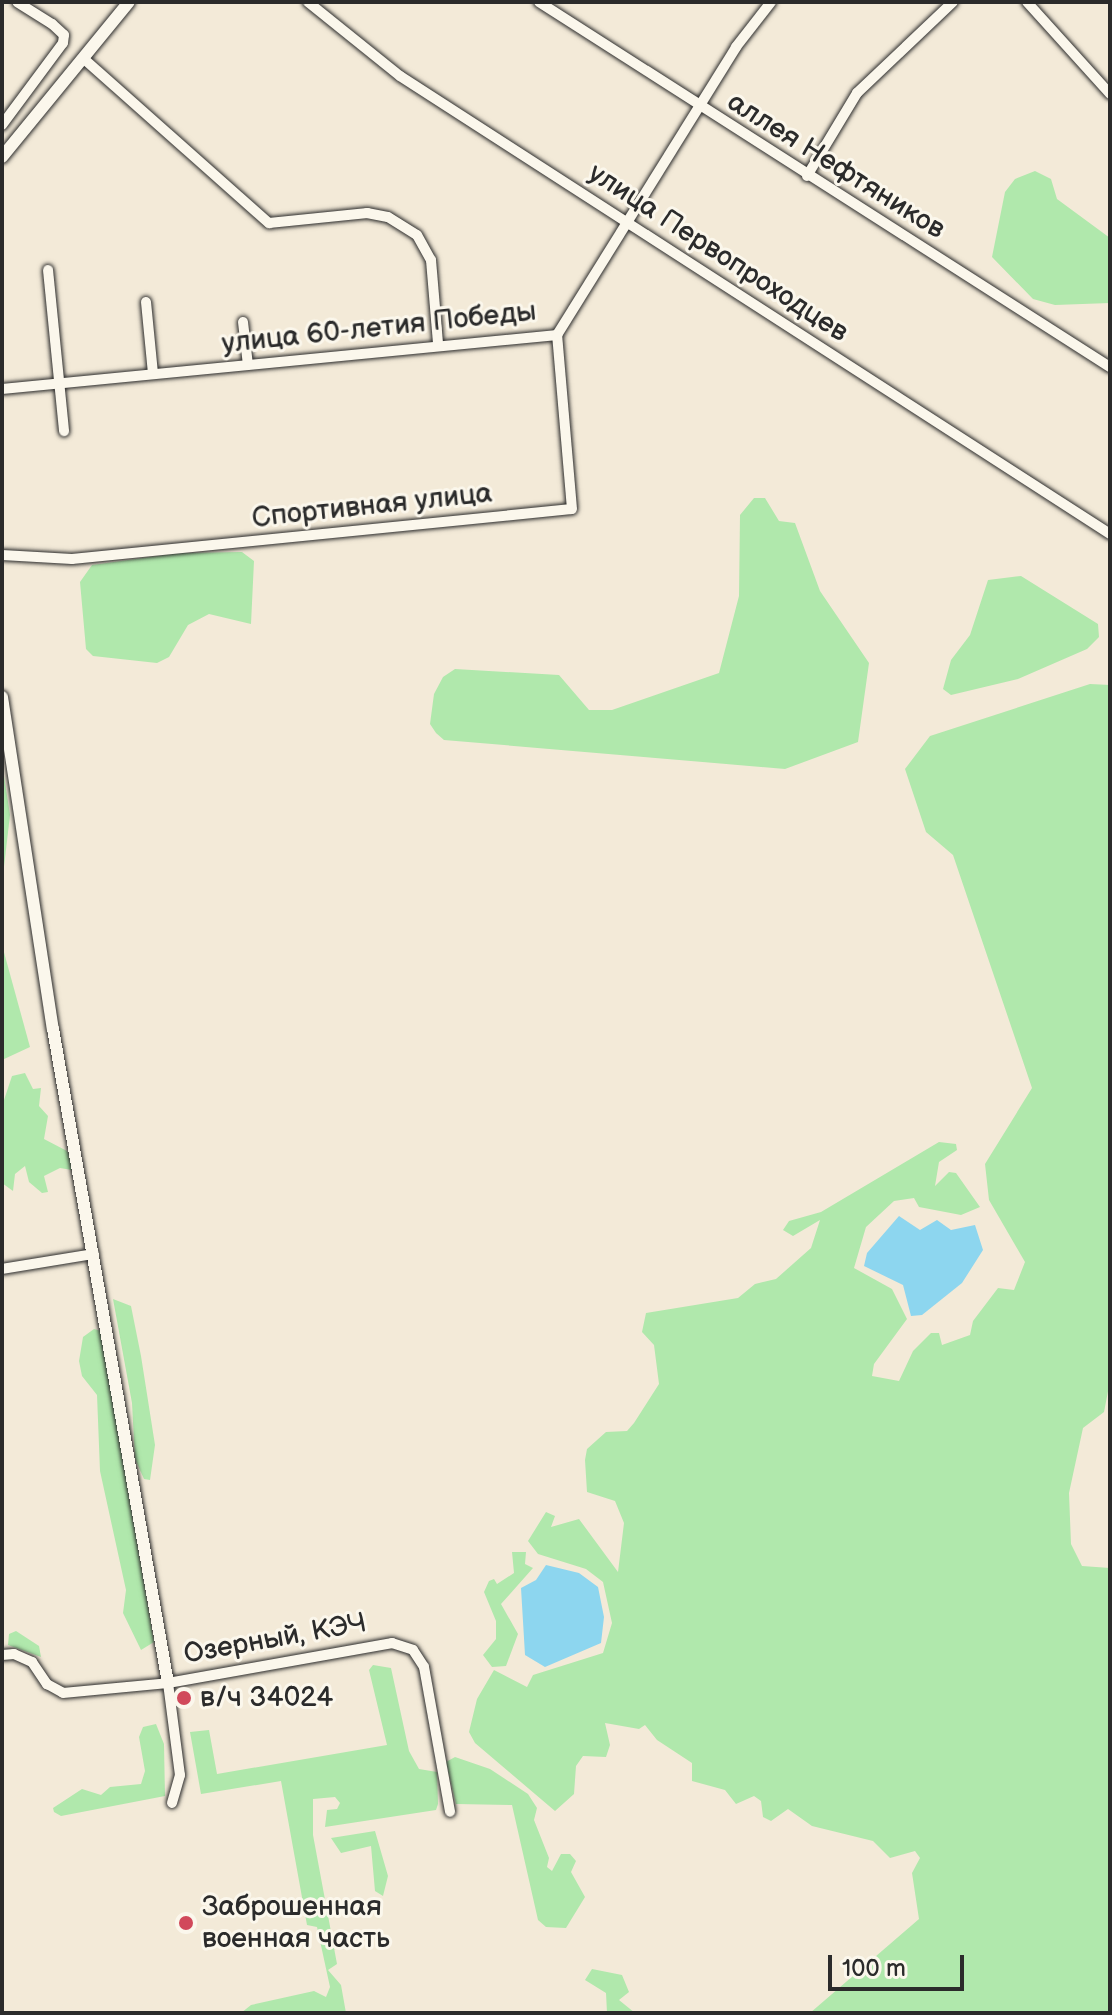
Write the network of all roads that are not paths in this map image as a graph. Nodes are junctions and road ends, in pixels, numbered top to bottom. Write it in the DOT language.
graph roads {
  1 [pos="17,2"];
  2 [pos="129,2"];
  3 [pos="308,2"];
  4 [pos="539,2"];
  5 [pos="771,2"];
  6 [pos="953,2"];
  7 [pos="1027,2"];
  8 [pos="83,58"];
  9 [pos="1110,94"];
  10 [pos="699,107"];
  11 [pos="4,117"];
  12 [pos="2,157"];
  13 [pos="807,176"];
  14 [pos="627,224"];
  15 [pos="48,270"];
  16 [pos="146,302"];
  17 [pos="243,322"];
  18 [pos="557,335"];
  19 [pos="438,343"];
  20 [pos="248,365"];
  21 [pos="1110,367"];
  22 [pos="153,374"];
  23 [pos="60,385"];
  24 [pos="2,389"];
  25 [pos="64,431"];
  26 [pos="1110,534"];
  27 [pos="2,555"];
  28 [pos="2,697"];
  29 [pos="94,1254"];
  30 [pos="2,1269"];
  31 [pos="2,1655"];
  32 [pos="168,1683"];
  33 [pos="172,1803"];
  34 [pos="450,1812"];
  1 -- 11 [label="street"];
  2 -- 8 [label="street"];
  3 -- 14 [label="street, улица Первопроходцев"];
  4 -- 10 [label="street, аллея Нефтяников"];
  5 -- 10 [label="street, улица 60-летия Победы"];
  6 -- 13 [label="street"];
  7 -- 9 [label="street"];
  8 -- 12 [label="street"];
  8 -- 19 [label="street"];
  10 -- 13 [label="street, аллея Нефтяников"];
  10 -- 14 [label="street, улица 60-летия Победы"];
  13 -- 21 [label="street, аллея Нефтяников"];
  14 -- 18 [label="street, улица 60-летия Победы"];
  14 -- 26 [label="street, улица Первопроходцев"];
  15 -- 23 [label="street"];
  16 -- 22 [label="street"];
  17 -- 20 [label="street"];
  18 -- 19 [label="street, улица 60-летия Победы"];
  18 -- 27 [label="street, Спортивная улица"];
  19 -- 20 [label="street, улица 60-летия Победы"];
  20 -- 22 [label="street, улица 60-летия Победы"];
  22 -- 23 [label="street, улица 60-летия Победы"];
  23 -- 24 [label="street, улица 60-летия Победы"];
  23 -- 25 [label="street"];
  28 -- 29 [label="street"];
  29 -- 30 [label="street"];
  29 -- 32 [label="street"];
  31 -- 32 [label="street, Озерный, КЭЧ"];
  32 -- 33 [label="street"];
  32 -- 34 [label="street, Озерный, КЭЧ"];
}
